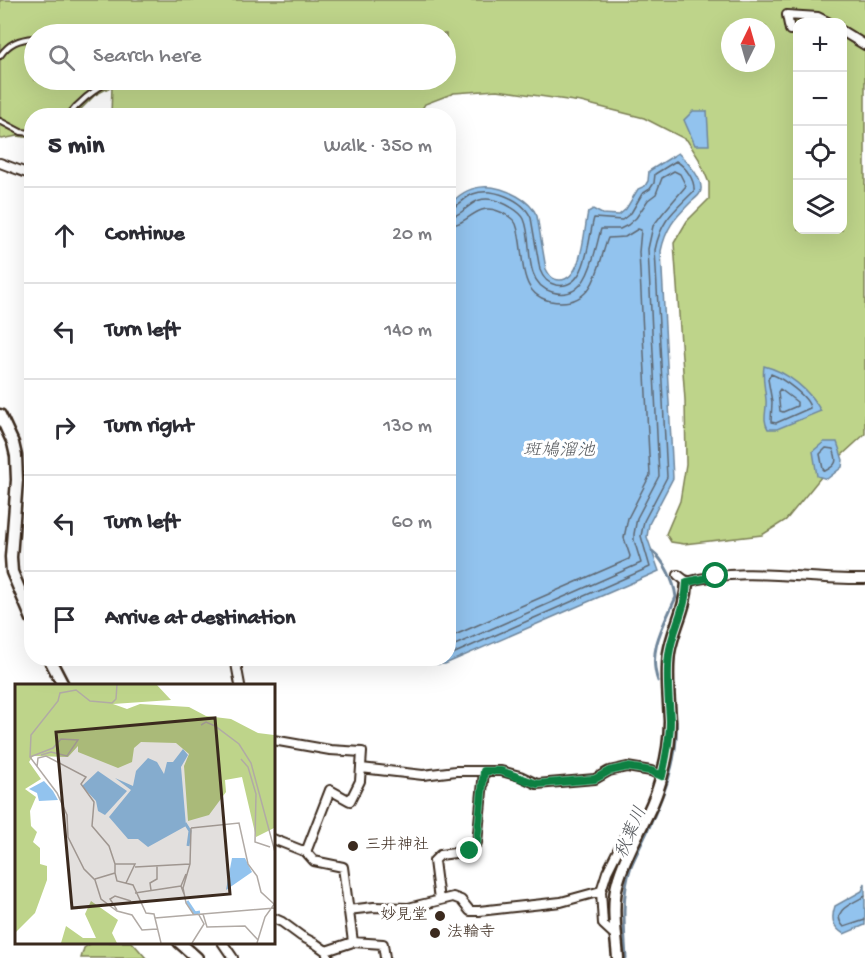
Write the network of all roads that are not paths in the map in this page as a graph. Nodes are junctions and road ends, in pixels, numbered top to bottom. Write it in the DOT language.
graph roads {
  1 [pos="820,18"];
  2 [pos="790,30"];
  3 [pos="847,34"];
  4 [pos="24,40"];
  5 [pos="865,45"];
  6 [pos="0,56"];
  7 [pos="94,90"];
  8 [pos="75,108"];
  9 [pos="0,121"];
  10 [pos="24,131"];
  11 [pos="0,163"];
  12 [pos="24,172"];
  13 [pos="0,415"];
  14 [pos="678,575"];
  15 [pos="865,579"];
  16 [pos="687,582"];
  17 [pos="24,600"];
  18 [pos="53,666"];
  19 [pos="236,666"];
  20 [pos="62,684"];
  21 [pos="240,684"];
  22 [pos="274,740"];
  23 [pos="361,768"];
  24 [pos="484,771"];
  25 [pos="662,776"];
  26 [pos="639,833"];
  27 [pos="274,839"];
  28 [pos="306,852"];
  29 [pos="601,891"];
  30 [pos="439,900"];
  31 [pos="348,910"];
  32 [pos="274,918"];
  33 [pos="616,936"];
  34 [pos="353,942"];
  35 [pos="180,943"];
  36 [pos="223,943"];
  37 [pos="327,954"];
  38 [pos="197,958"];
  39 [pos="233,958"];
  40 [pos="385,958"];
  41 [pos="618,958"];
  1 -- 2 [label="street"];
  3 -- 5 [label="street"];
  4 -- 6 [label="lane"];
  7 -- 8 [label="lane"];
  9 -- 10 [label="lane"];
  11 -- 12 [label="street"];
  13 -- 17 [label="street"];
  14 -- 16 [label="street"];
  15 -- 16 [label="street"];
  16 -- 25 [label="street"];
  18 -- 20 [label="street"];
  19 -- 21 [label="street"];
  22 -- 23 [label="street"];
  23 -- 24 [label="street"];
  23 -- 28 [label="street"];
  24 -- 25 [label="street"];
  24 -- 30 [label="street"];
  25 -- 26 [label="street"];
  26 -- 29 [label="street"];
  26 -- 33 [label="street"];
  27 -- 28 [label="street"];
  28 -- 31 [label="street"];
  29 -- 30 [label="street"];
  29 -- 33 [label="street"];
  30 -- 31 [label="street"];
  31 -- 34 [label="street"];
  32 -- 37 [label="street"];
  33 -- 41 [label="street"];
  34 -- 37 [label="street"];
  34 -- 40 [label="street"];
  35 -- 38 [label="street"];
  36 -- 39 [label="street"];
}
